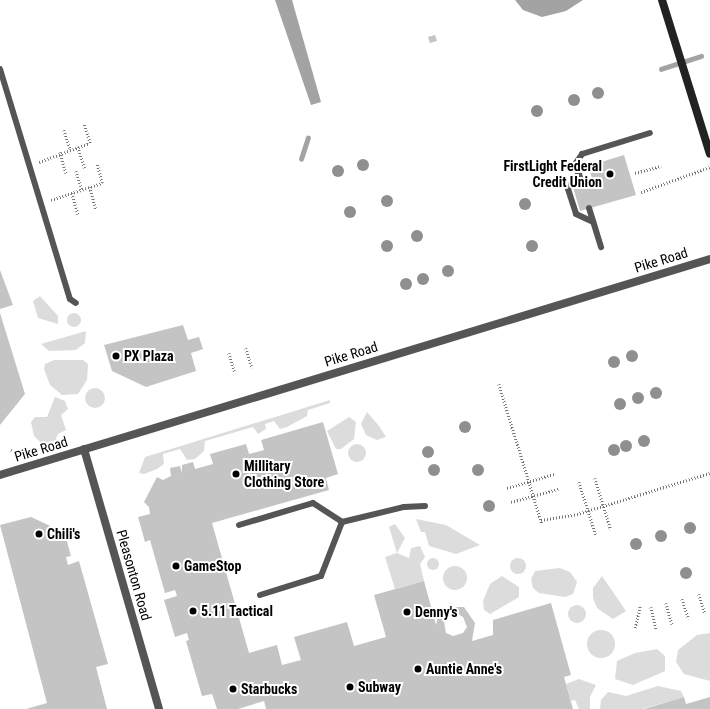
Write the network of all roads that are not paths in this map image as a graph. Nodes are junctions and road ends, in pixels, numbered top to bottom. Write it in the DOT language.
graph roads {
  1 [pos="662,0"];
  2 [pos="0,69"];
  3 [pos="650,133"];
  4 [pos="710,154"];
  5 [pos="578,173"];
  6 [pos="582,184"];
  7 [pos="589,208"];
  8 [pos="593,222"];
  9 [pos="601,247"];
  10 [pos="710,259"];
  11 [pos="76,303"];
  12 [pos="84,449"];
  13 [pos="0,475"];
  14 [pos="425,506"];
  15 [pos="342,522"];
  16 [pos="238,525"];
  17 [pos="260,595"];
  18 [pos="159,709"];
  1 -- 4 [label="street"];
  2 -- 11 [label="lane"];
  3 -- 5 [label="lane"];
  5 -- 6 [label="lane"];
  5 -- 8 [label="lane"];
  7 -- 8 [label="lane"];
  8 -- 9 [label="lane"];
  10 -- 12 [label="street, Pike Road"];
  12 -- 13 [label="street, Pike Road"];
  12 -- 18 [label="street, Pleasonton Road"];
  14 -- 15 [label="lane"];
  15 -- 16 [label="lane"];
  15 -- 17 [label="lane"];
}
